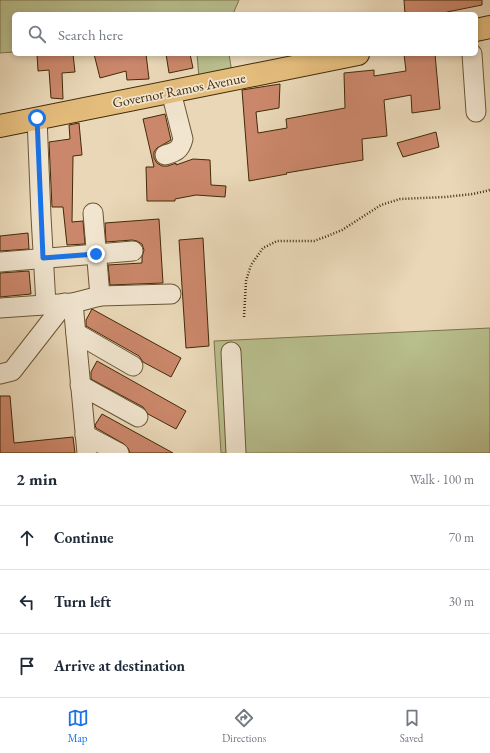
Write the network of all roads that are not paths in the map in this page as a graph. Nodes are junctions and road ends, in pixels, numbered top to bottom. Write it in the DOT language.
graph roads {
  1 [pos="490,27"];
  2 [pos="478,30"];
  3 [pos="348,56"];
  4 [pos="472,56"];
  5 [pos="171,92"];
  6 [pos="476,112"];
  7 [pos="37,118"];
  8 [pos="0,126"];
  9 [pos="165,155"];
  10 [pos="92,213"];
  11 [pos="133,251"];
  12 [pos="96,254"];
  13 [pos="43,258"];
  14 [pos="0,262"];
  15 [pos="171,294"];
  16 [pos="100,296"];
  17 [pos="61,304"];
  18 [pos="0,308"];
  19 [pos="76,333"];
  20 [pos="231,352"];
  21 [pos="133,366"];
  22 [pos="0,374"];
  23 [pos="80,385"];
  24 [pos="138,417"];
  25 [pos="86,444"];
  26 [pos="118,453"];
  27 [pos="236,453"];
  1 -- 2 [label="main road"];
  3 -- 5 [label="main road, Governor Ramos Avenue"];
  4 -- 6 [label="lane"];
  5 -- 7 [label="main road, Governor Ramos Avenue"];
  5 -- 9 [label="lane"];
  7 -- 8 [label="main road, Governor Ramos Avenue"];
  7 -- 13 [label="lane"];
  10 -- 12 [label="lane"];
  11 -- 12 [label="lane"];
  12 -- 13 [label="lane"];
  12 -- 16 [label="lane"];
  13 -- 14 [label="lane"];
  13 -- 17 [label="lane"];
  15 -- 16 [label="lane"];
  16 -- 17 [label="lane"];
  17 -- 18 [label="lane"];
  17 -- 19 [label="lane"];
  17 -- 22 [label="lane"];
  19 -- 21 [label="lane"];
  19 -- 23 [label="lane"];
  20 -- 27 [label="lane"];
  23 -- 24 [label="lane"];
  23 -- 25 [label="lane"];
  25 -- 26 [label="lane"];
}
